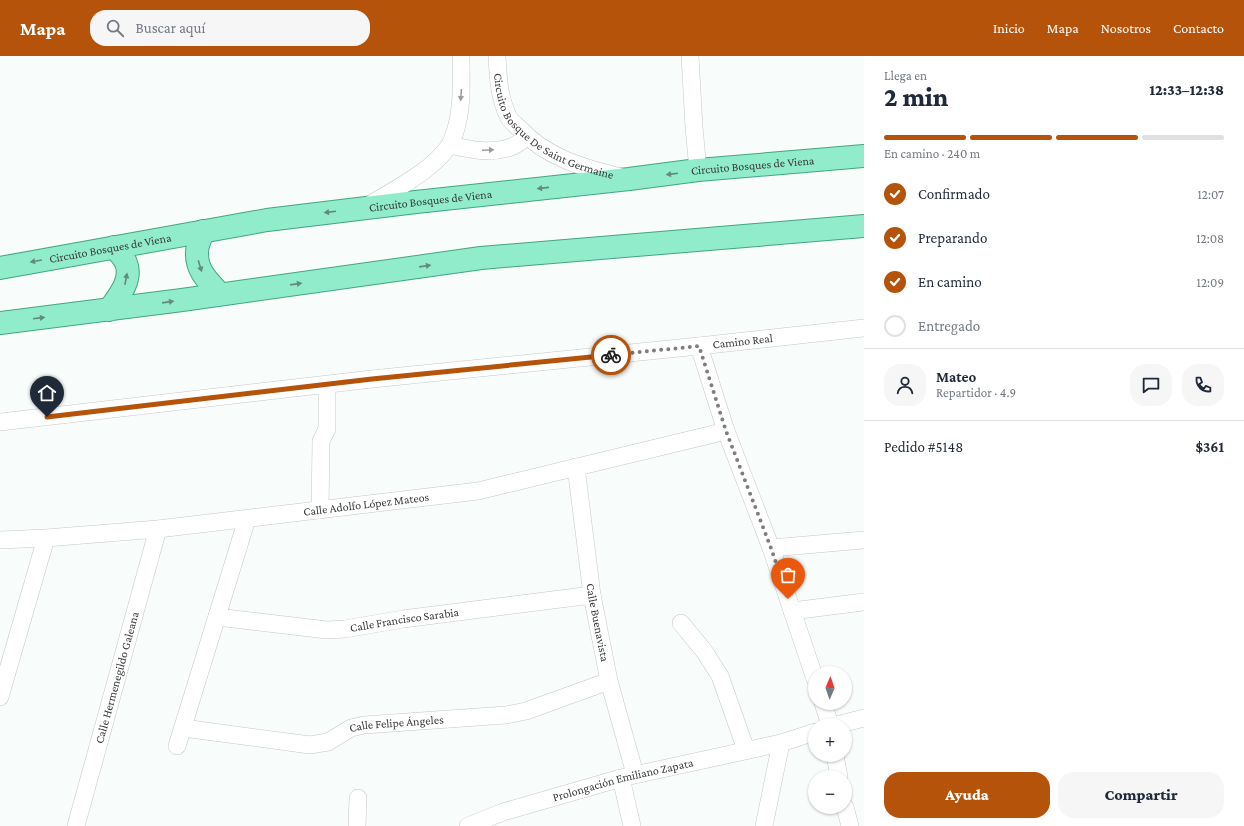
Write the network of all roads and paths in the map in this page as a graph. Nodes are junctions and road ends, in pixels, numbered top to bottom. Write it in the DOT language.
graph roads {
  1 [pos="461,56"];
  2 [pos="497,56"];
  3 [pos="690,56"];
  4 [pos="527,137"];
  5 [pos="450,145"];
  6 [pos="864,156"];
  7 [pos="698,170"];
  8 [pos="629,179"];
  9 [pos="365,208"];
  10 [pos="864,226"];
  11 [pos="203,231"];
  12 [pos="114,247"];
  13 [pos="0,268"];
  14 [pos="220,294"];
  15 [pos="109,310"];
  16 [pos="0,323"];
  17 [pos="864,328"];
  18 [pos="699,346"];
  19 [pos="327,384"];
  20 [pos="0,422"];
  21 [pos="726,431"];
  22 [pos="576,467"];
  23 [pos="320,510"];
  24 [pos="247,519"];
  25 [pos="158,528"];
  26 [pos="46,538"];
  27 [pos="0,540"];
  28 [pos="864,540"];
  29 [pos="771,548"];
  30 [pos="592,596"];
  31 [pos="864,602"];
  32 [pos="792,611"];
  33 [pos="217,617"];
  34 [pos="681,623"];
  35 [pos="810,666"];
  36 [pos="609,681"];
  37 [pos="0,697"];
  38 [pos="864,718"];
  39 [pos="852,721"];
  40 [pos="182,728"];
  41 [pos="808,734"];
  42 [pos="781,743"];
  43 [pos="177,746"];
  44 [pos="746,750"];
  45 [pos="628,776"];
  46 [pos="358,798"];
  47 [pos="846,814"];
  48 [pos="505,819"];
  49 [pos="76,826"];
  50 [pos="357,826"];
  51 [pos="468,826"];
  52 [pos="632,826"];
  53 [pos="764,826"];
  54 [pos="850,826"];
  1 -- 5 [label="street, one-way"];
  2 -- 4 [label="street, Circuito Bosque De Saint Germaine"];
  3 -- 7 [label="street"];
  5 -- 4 [label="street, one-way"];
  4 -- 8 [label="street, Circuito Bosque De Saint Germaine"];
  5 -- 9 [label="street"];
  6 -- 7 [label="main road, Circuito Bosques de Viena"];
  7 -- 8 [label="main road, Circuito Bosques de Viena, one-way"];
  8 -- 9 [label="main road, Circuito Bosques de Viena, one-way"];
  9 -- 11 [label="main road, Circuito Bosques de Viena, one-way"];
  14 -- 10 [label="main road, one-way"];
  11 -- 12 [label="main road, Circuito Bosques de Viena"];
  11 -- 14 [label="main road, one-way"];
  12 -- 13 [label="main road, Circuito Bosques de Viena, one-way"];
  15 -- 12 [label="main road, one-way"];
  15 -- 14 [label="main road, one-way"];
  16 -- 15 [label="main road, one-way"];
  17 -- 18 [label="street, Camino Real"];
  18 -- 19 [label="street, Camino Real"];
  18 -- 21 [label="street"];
  19 -- 20 [label="street, Camino Real"];
  19 -- 23 [label="street"];
  21 -- 22 [label="street, Calle Adolfo López Mateos"];
  21 -- 29 [label="street"];
  22 -- 23 [label="street, Calle Adolfo López Mateos"];
  22 -- 30 [label="street, Calle Buenavista"];
  23 -- 24 [label="street, Calle Adolfo López Mateos"];
  24 -- 25 [label="street, Calle Adolfo López Mateos"];
  24 -- 33 [label="street"];
  25 -- 26 [label="street, Calle Adolfo López Mateos"];
  25 -- 49 [label="street, Calle Hermenegildo Galeana"];
  26 -- 27 [label="street, Calle Adolfo López Mateos"];
  26 -- 37 [label="street"];
  28 -- 29 [label="street"];
  29 -- 32 [label="street"];
  30 -- 33 [label="street, Calle Francisco Sarabia"];
  30 -- 36 [label="street, Calle Buenavista"];
  31 -- 32 [label="street"];
  32 -- 35 [label="street"];
  33 -- 40 [label="street"];
  34 -- 44 [label="street"];
  36 -- 40 [label="street, Calle Felipe Ángeles"];
  36 -- 45 [label="street, Calle Buenavista"];
  38 -- 39 [label="street"];
  40 -- 43 [label="street"];
  41 -- 42 [label="street, Prolongación Emiliano Zapata"];
  42 -- 44 [label="street, Prolongación Emiliano Zapata"];
  42 -- 53 [label="street"];
  44 -- 45 [label="street, Prolongación Emiliano Zapata"];
  45 -- 48 [label="street, Prolongación Emiliano Zapata"];
  45 -- 52 [label="street, Calle Buenavista"];
  46 -- 50 [label="street"];
  47 -- 54 [label="street"];
  48 -- 51 [label="street, Prolongación Emiliano Zapata"];
}
